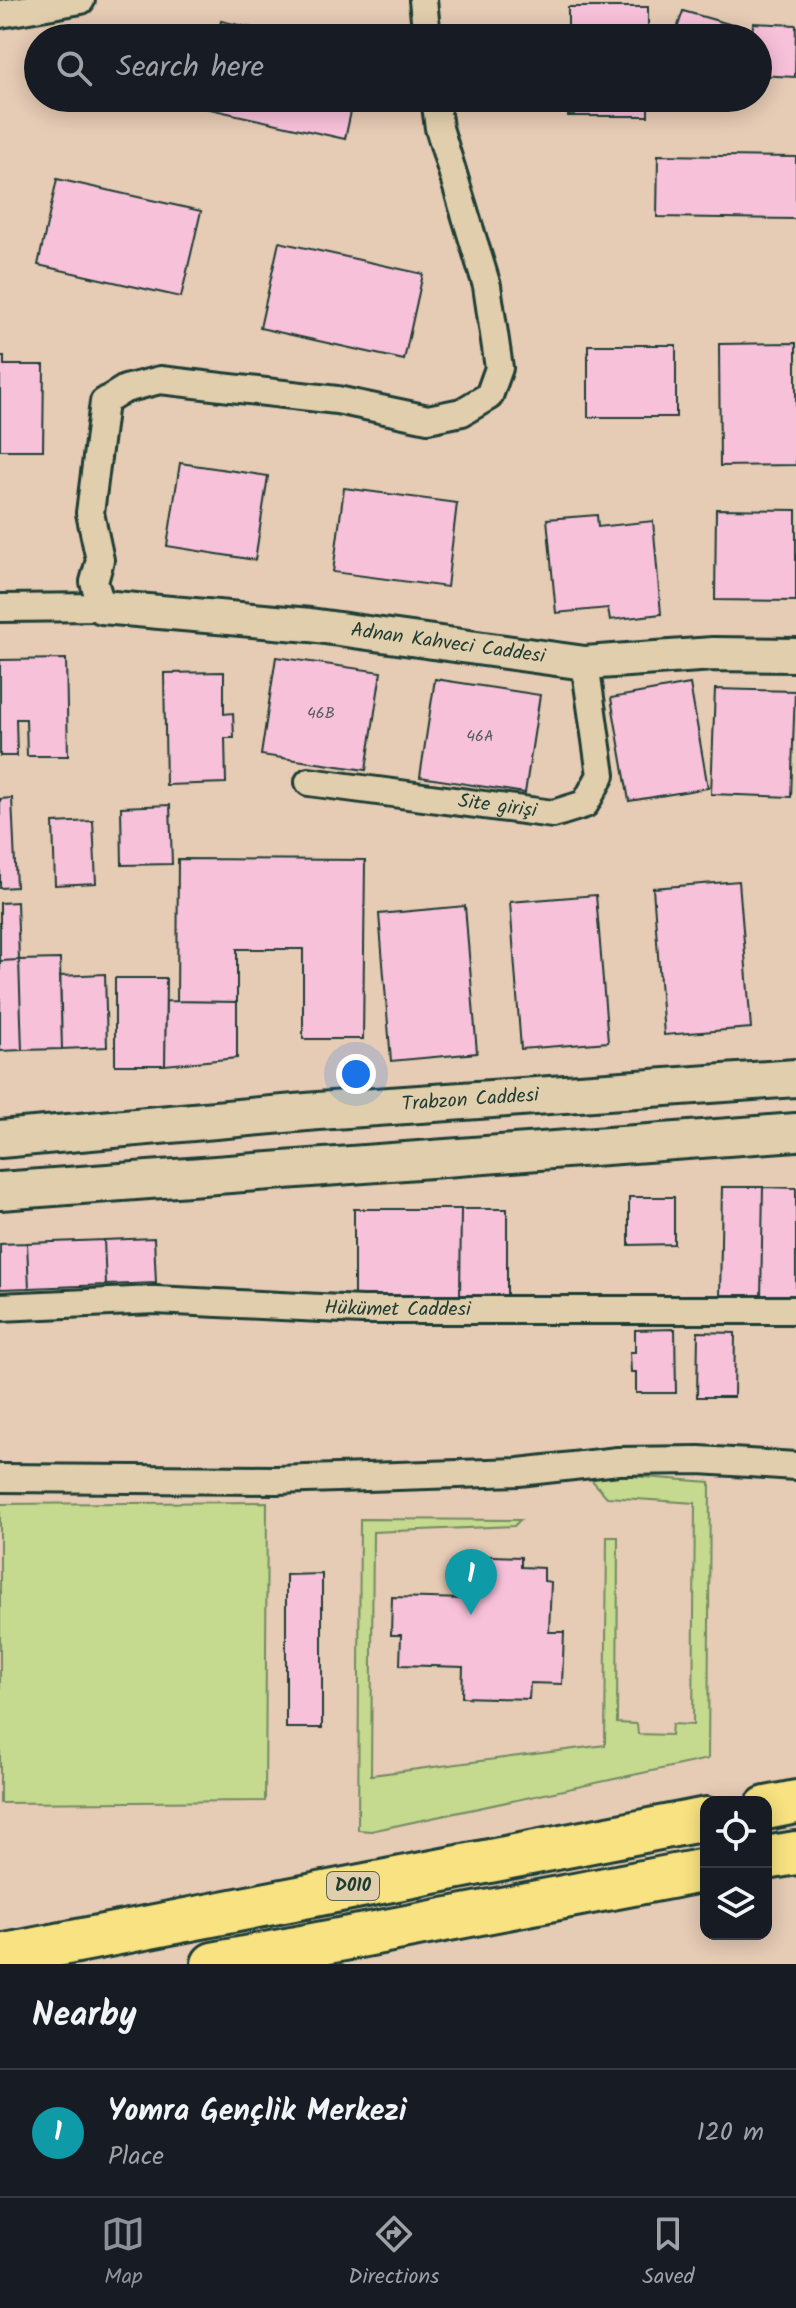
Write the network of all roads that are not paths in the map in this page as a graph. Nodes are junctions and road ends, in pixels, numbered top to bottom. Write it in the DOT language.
graph roads {
  1 [pos="81,0"];
  2 [pos="423,0"];
  3 [pos="0,14"];
  4 [pos="426,24"];
  5 [pos="437,112"];
  6 [pos="102,607"];
  7 [pos="0,608"];
  8 [pos="796,655"];
  9 [pos="585,663"];
  10 [pos="309,782"];
  11 [pos="796,1078"];
  12 [pos="796,1132"];
  13 [pos="0,1139"];
  14 [pos="0,1191"];
  15 [pos="0,1307"];
  16 [pos="796,1310"];
  17 [pos="796,1466"];
  18 [pos="0,1478"];
  19 [pos="796,1802"];
  20 [pos="772,1807"];
  21 [pos="700,1820"];
  22 [pos="796,1853"];
  23 [pos="772,1857"];
  24 [pos="700,1871"];
  25 [pos="0,1956"];
  26 [pos="213,1964"];
  1 -- 3 [label="street"];
  2 -- 4 [label="street"];
  5 -- 6 [label="street"];
  6 -- 7 [label="street"];
  6 -- 9 [label="street, Adnan Kahveci Caddesi"];
  8 -- 9 [label="street, Adnan Kahveci Caddesi"];
  9 -- 10 [label="street, Site girişi"];
  11 -- 13 [label="main road, Trabzon Caddesi"];
  12 -- 14 [label="main road"];
  15 -- 16 [label="street, Hükümet Caddesi"];
  17 -- 18 [label="street"];
  19 -- 20 [label="highway"];
  21 -- 25 [label="highway, D010"];
  22 -- 23 [label="highway"];
  24 -- 26 [label="highway"];
}
